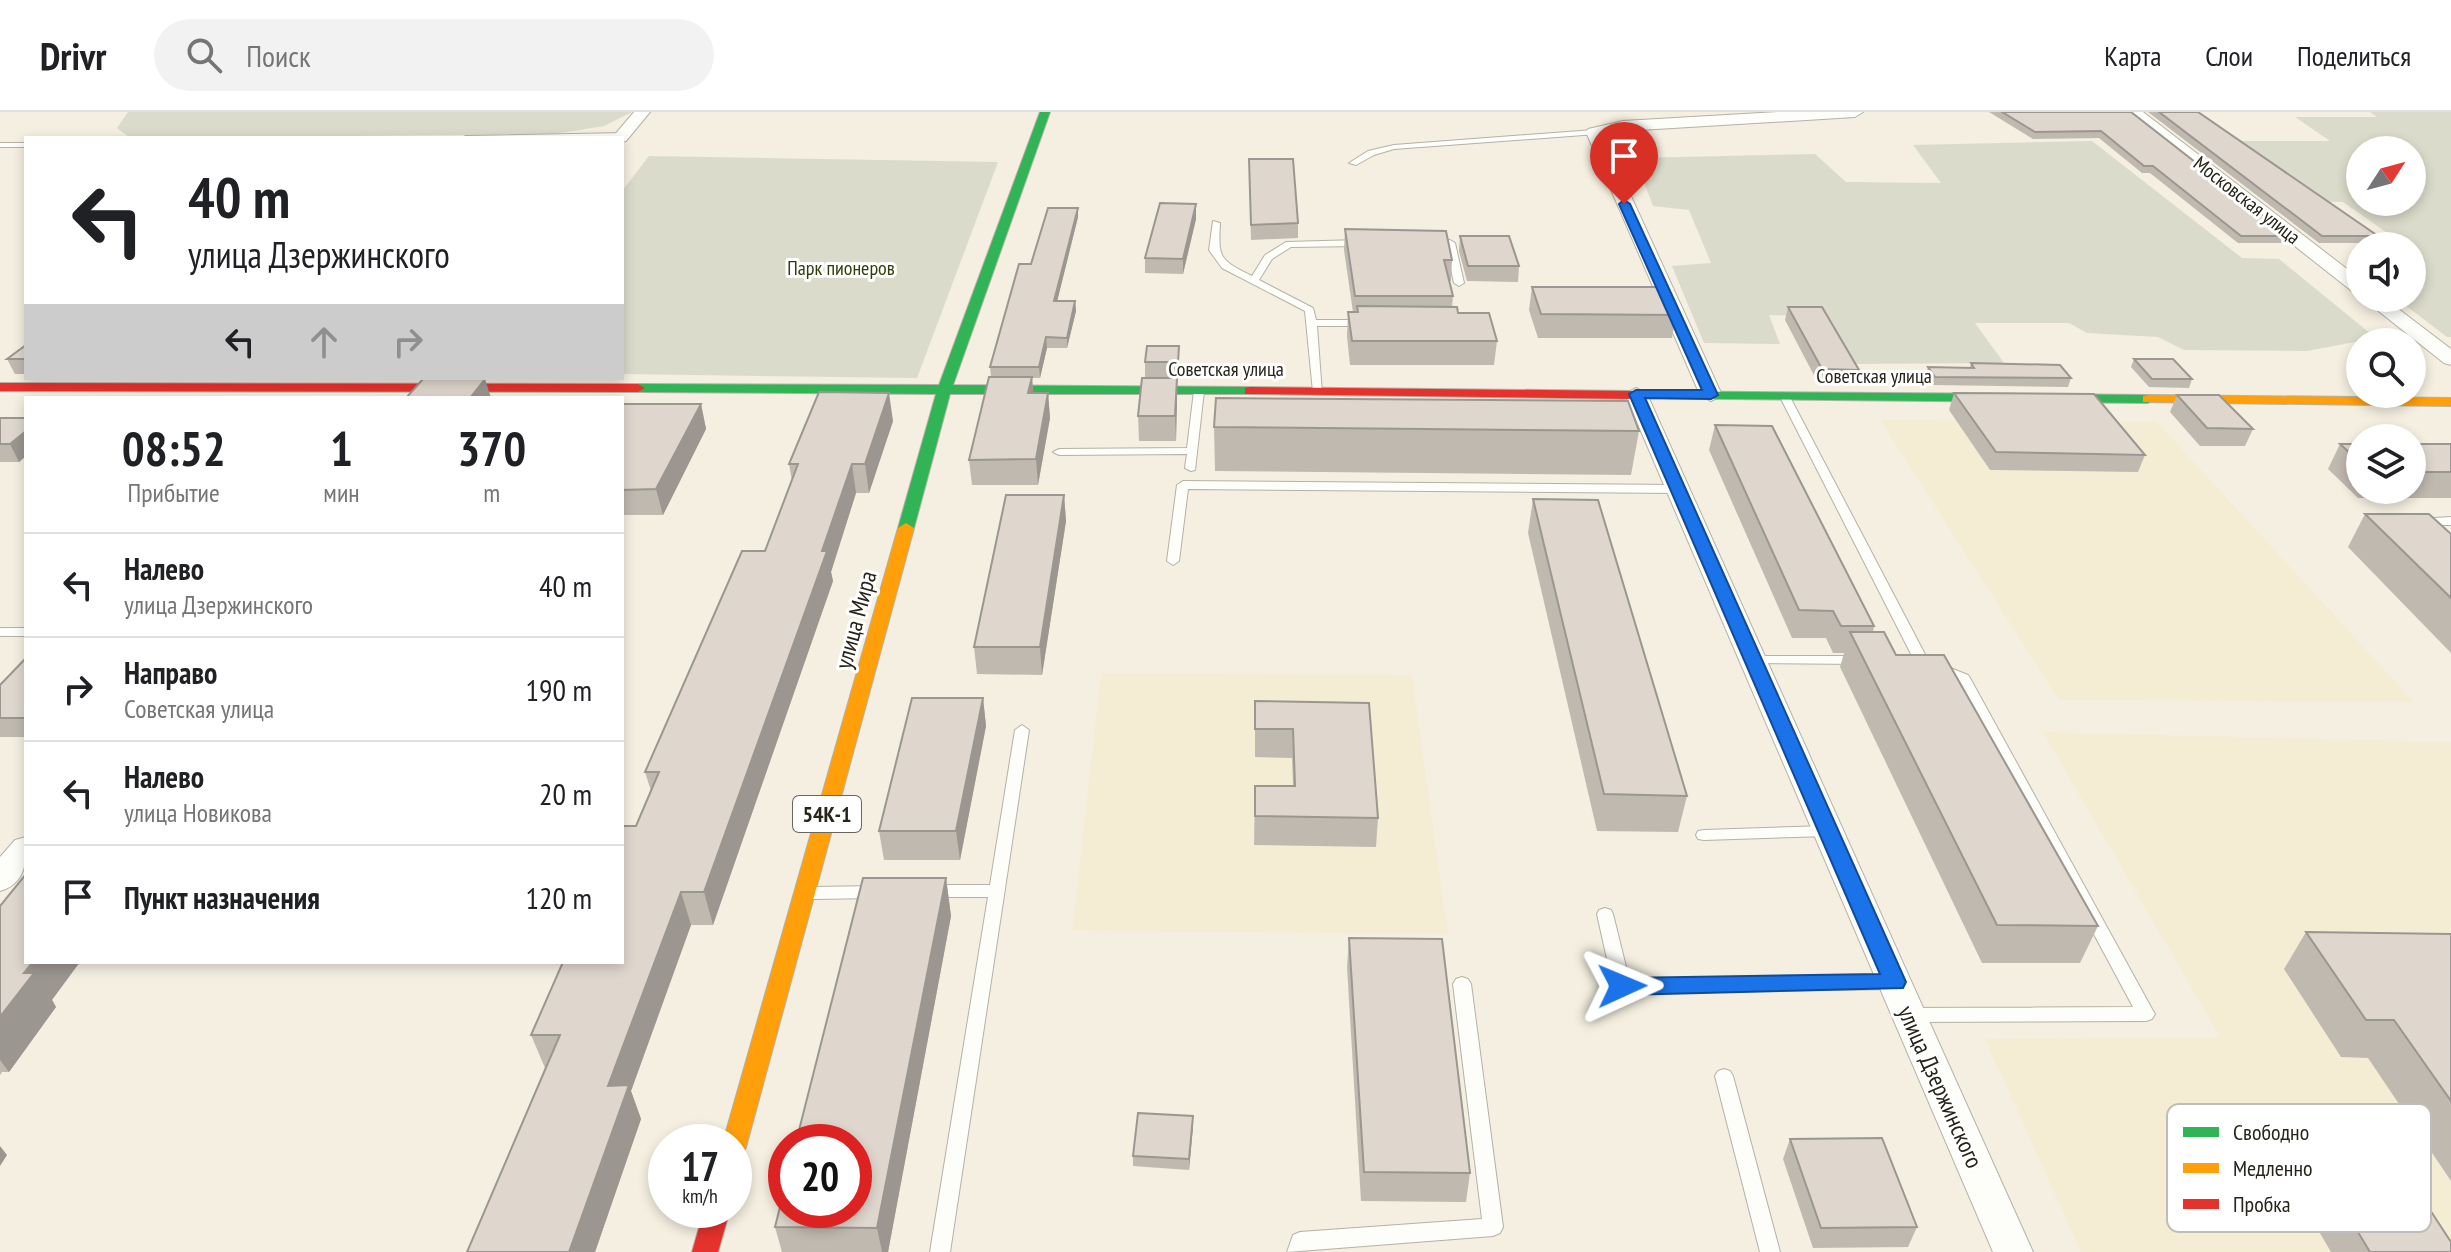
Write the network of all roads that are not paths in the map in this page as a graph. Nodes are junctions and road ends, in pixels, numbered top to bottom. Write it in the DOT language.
graph roads {
  1 [pos="642,112"];
  2 [pos="1855,112"];
  3 [pos="2133,112"];
  4 [pos="1043,118"];
  5 [pos="1594,132"];
  6 [pos="621,136"];
  7 [pos="0,145"];
  8 [pos="24,145"];
  9 [pos="1353,163"];
  10 [pos="1216,223"];
  11 [pos="1373,243"];
  12 [pos="1419,243"];
  13 [pos="2346,277"];
  14 [pos="1254,281"];
  15 [pos="1459,283"];
  16 [pos="2390,312"];
  17 [pos="1311,323"];
  18 [pos="1371,323"];
  19 [pos="2451,359"];
  20 [pos="0,387"];
  21 [pos="410,388"];
  22 [pos="944,390"];
  23 [pos="1199,391"];
  24 [pos="1318,392"];
  25 [pos="1636,394"];
  26 [pos="1711,395"];
  27 [pos="1785,397"];
  28 [pos="2451,402"];
  29 [pos="1192,451"];
  30 [pos="1059,452"];
  31 [pos="1191,468"];
  32 [pos="1678,489"];
  33 [pos="2451,521"];
  34 [pos="2434,548"];
  35 [pos="1173,561"];
  36 [pos="0,632"];
  37 [pos="24,632"];
  38 [pos="1753,660"];
  39 [pos="1875,660"];
  40 [pos="1890,660"];
  41 [pos="1921,660"];
  42 [pos="1022,730"];
  43 [pos="1828,831"];
  44 [pos="1704,835"];
  45 [pos="24,850"];
  46 [pos="0,879"];
  47 [pos="997,891"];
  48 [pos="805,893"];
  49 [pos="1605,914"];
  50 [pos="1895,982"];
  51 [pos="1462,984"];
  52 [pos="1909,1015"];
  53 [pos="1724,1076"];
  54 [pos="740,1124"];
  55 [pos="712,1228"];
  56 [pos="705,1252"];
  57 [pos="940,1252"];
  58 [pos="1297,1252"];
  59 [pos="1770,1252"];
  60 [pos="2013,1252"];
  1 -- 6 [label="street"];
  2 -- 5 [label="street"];
  3 -- 13 [label="street, Московская улица"];
  4 -- 22 [label="street, улица Мира / 54К-1"];
  5 -- 9 [label="lane"];
  5 -- 26 [label="street"];
  7 -- 8 [label="lane"];
  10 -- 14 [label="lane"];
  11 -- 14 [label="lane"];
  12 -- 15 [label="lane"];
  14 -- 17 [label="lane"];
  16 -- 19 [label="street"];
  17 -- 18 [label="lane"];
  17 -- 24 [label="lane"];
  20 -- 21 [label="street, Советская улица"];
  21 -- 22 [label="street, Советская улица"];
  22 -- 23 [label="street, Советская улица"];
  22 -- 48 [label="street, улица Мира / 54К-1"];
  23 -- 24 [label="street, Советская улица"];
  23 -- 29 [label="lane"];
  24 -- 25 [label="street, Советская улица"];
  25 -- 26 [label="street, Советская улица"];
  25 -- 32 [label="street, улица Дзержинского"];
  26 -- 27 [label="street, Советская улица"];
  27 -- 28 [label="street, Советская улица"];
  27 -- 41 [label="lane"];
  29 -- 30 [label="lane"];
  29 -- 31 [label="lane"];
  32 -- 35 [label="lane"];
  32 -- 38 [label="street, улица Дзержинского"];
  33 -- 34 [label="lane"];
  36 -- 37 [label="lane"];
  38 -- 39 [label="lane"];
  38 -- 43 [label="street, улица Дзержинского"];
  40 -- 41 [label="lane"];
  41 -- 52 [label="lane"];
  42 -- 47 [label="lane"];
  43 -- 44 [label="lane"];
  43 -- 50 [label="street, улица Дзержинского"];
  45 -- 46 [label="street"];
  47 -- 48 [label="lane"];
  47 -- 57 [label="lane"];
  48 -- 54 [label="street, улица Мира / 54К-1"];
  49 -- 50 [label="lane"];
  50 -- 52 [label="street, улица Дзержинского"];
  51 -- 58 [label="lane"];
  52 -- 60 [label="street, улица Дзержинского"];
  53 -- 59 [label="lane"];
  55 -- 56 [label="street"];
}
